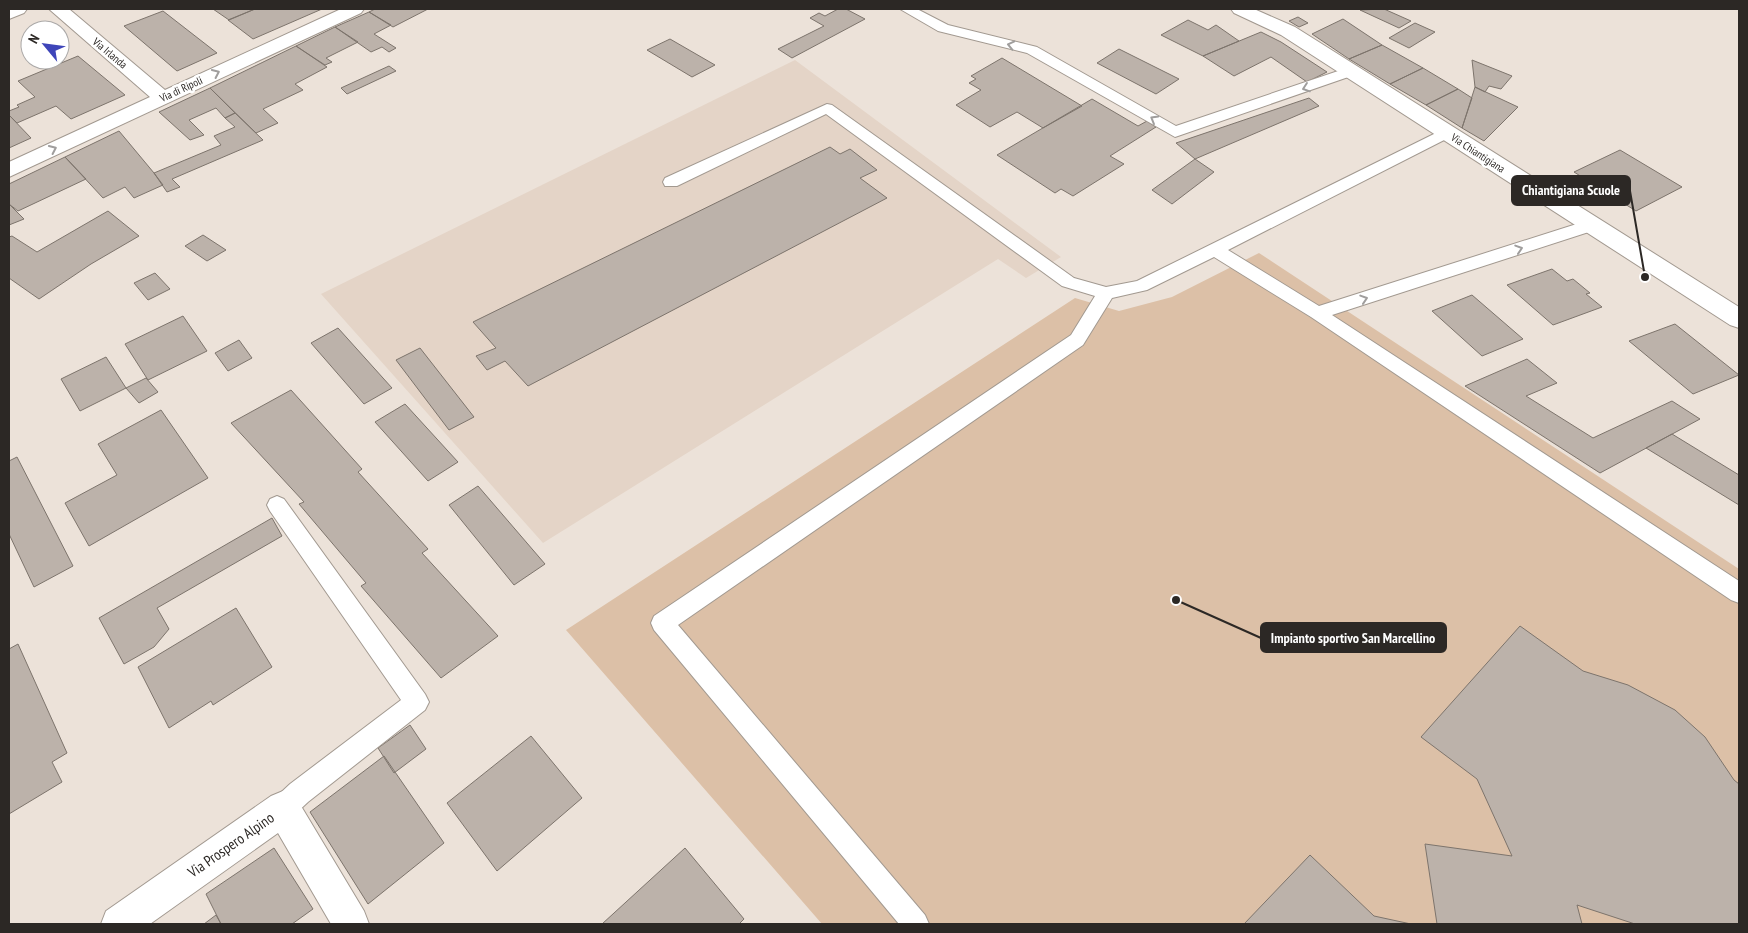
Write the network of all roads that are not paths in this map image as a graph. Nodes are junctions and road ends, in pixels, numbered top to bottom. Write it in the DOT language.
graph roads {
  1 [pos="18,9"];
  2 [pos="89,9"];
  3 [pos="355,9"];
  4 [pos="908,9"];
  5 [pos="1240,9"];
  6 [pos="63,13"];
  7 [pos="9,14"];
  8 [pos="1352,71"];
  9 [pos="162,97"];
  10 [pos="1447,133"];
  11 [pos="9,170"];
  12 [pos="671,182"];
  13 [pos="1592,225"];
  14 [pos="1216,250"];
  15 [pos="1106,293"];
  16 [pos="1317,313"];
  17 [pos="1739,319"];
  18 [pos="277,505"];
  19 [pos="1739,593"];
  20 [pos="283,808"];
  21 [pos="119,924"];
  22 [pos="351,924"];
  23 [pos="916,924"];
  1 -- 7 [label="street"];
  2 -- 6 [label="street"];
  9 -- 3 [label="street, Via di Ripoli, one-way"];
  8 -- 4 [label="lane, one-way"];
  5 -- 8 [label="street, Via Chiantigiana"];
  6 -- 9 [label="street, Via Irlanda"];
  8 -- 10 [label="street, Via Chiantigiana"];
  11 -- 9 [label="street, Via di Ripoli, one-way"];
  10 -- 13 [label="street, Via Chiantigiana"];
  10 -- 14 [label="lane"];
  12 -- 15 [label="lane"];
  16 -- 13 [label="lane, one-way"];
  13 -- 17 [label="street, Via Chiantigiana"];
  14 -- 15 [label="lane"];
  14 -- 16 [label="lane"];
  15 -- 23 [label="lane"];
  16 -- 19 [label="lane"];
  18 -- 20 [label="lane"];
  20 -- 21 [label="street, Via Prospero Alpino"];
  20 -- 22 [label="street, Via Prospero Alpino"];
}
